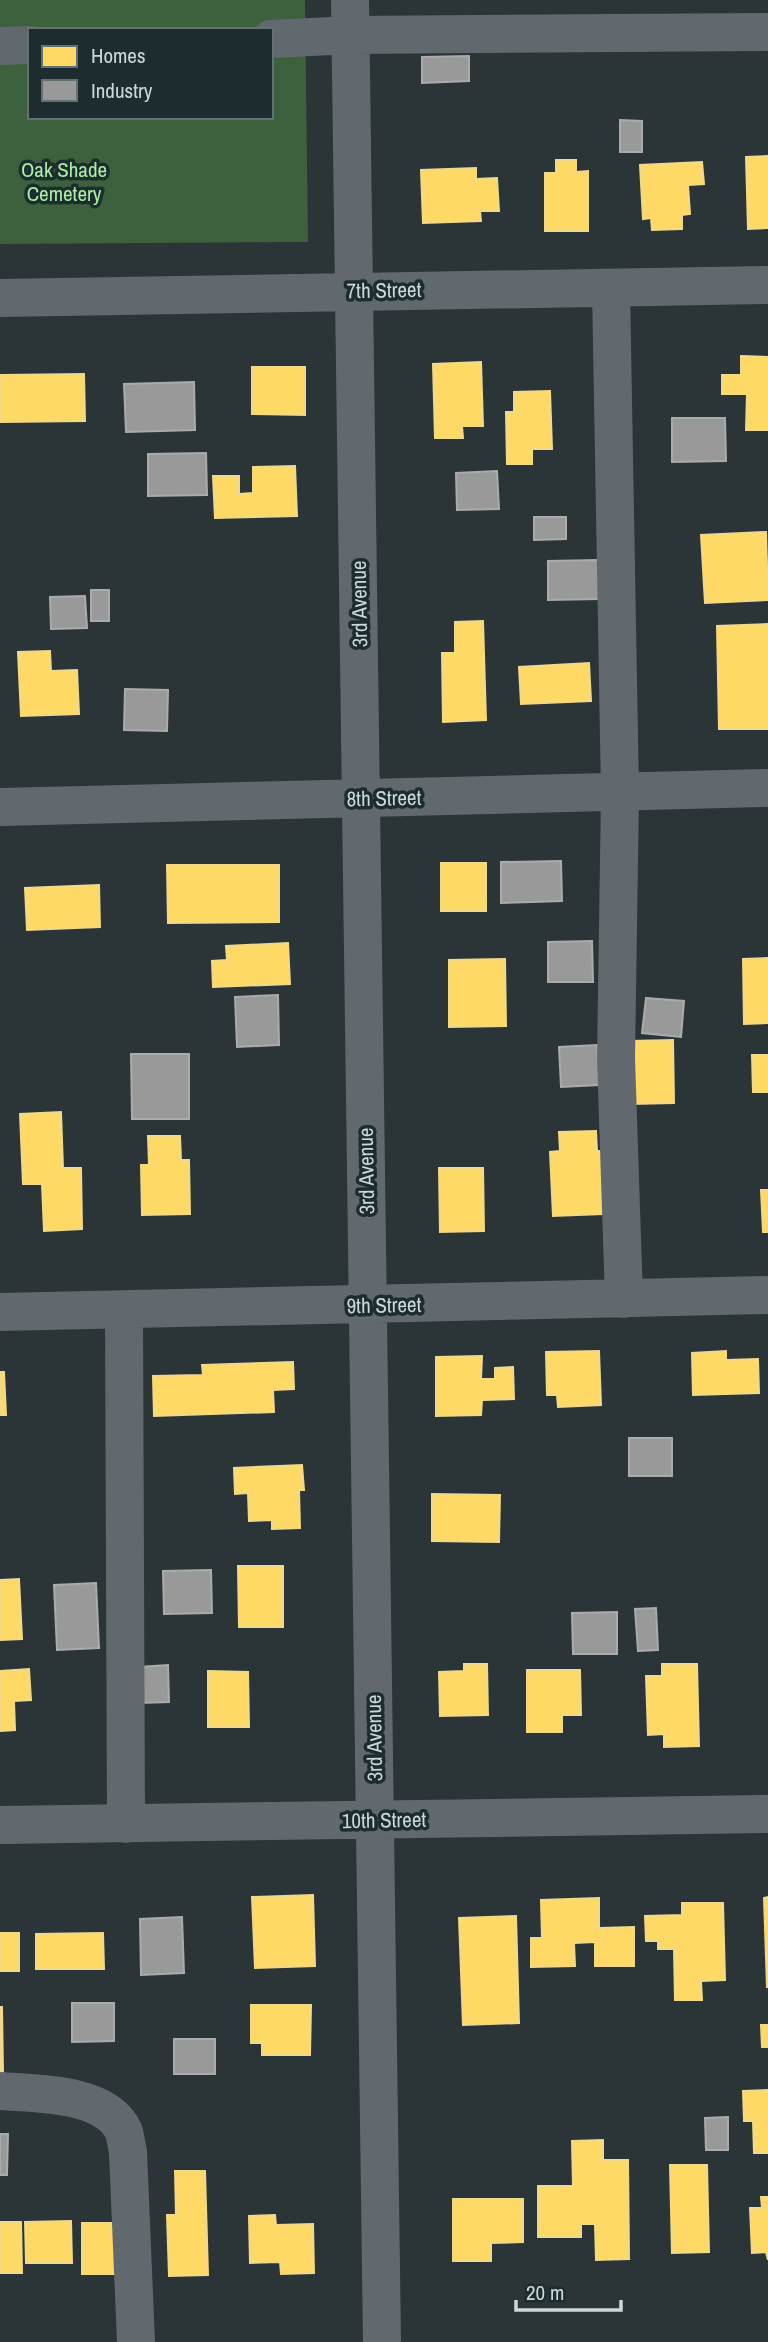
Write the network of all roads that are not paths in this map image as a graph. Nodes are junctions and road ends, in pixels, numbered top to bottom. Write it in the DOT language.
graph roads {
  1 [pos="351,17"];
  2 [pos="768,32"];
  3 [pos="273,38"];
  4 [pos="0,46"];
  5 [pos="28,46"];
  6 [pos="768,285"];
  7 [pos="611,288"];
  8 [pos="355,290"];
  9 [pos="0,298"];
  10 [pos="768,789"];
  11 [pos="620,794"];
  12 [pos="361,798"];
  13 [pos="0,807"];
  14 [pos="768,1295"];
  15 [pos="624,1299"];
  16 [pos="368,1306"];
  17 [pos="124,1310"];
  18 [pos="0,1312"];
  19 [pos="768,1814"];
  20 [pos="376,1820"];
  21 [pos="126,1824"];
  22 [pos="0,1825"];
  23 [pos="0,2091"];
  24 [pos="136,2342"];
  25 [pos="382,2342"];
  1 -- 2 [label="street"];
  1 -- 3 [label="street"];
  1 -- 8 [label="street, 3rd Avenue"];
  4 -- 5 [label="street"];
  6 -- 7 [label="street, 7th Street"];
  7 -- 8 [label="street, 7th Street"];
  7 -- 11 [label="street"];
  8 -- 9 [label="street, 7th Street"];
  8 -- 12 [label="street, 3rd Avenue"];
  10 -- 11 [label="street, 8th Street"];
  11 -- 12 [label="street, 8th Street"];
  11 -- 15 [label="street"];
  12 -- 13 [label="street, 8th Street"];
  12 -- 16 [label="street, 3rd Avenue"];
  14 -- 15 [label="street, 9th Street"];
  15 -- 16 [label="street, 9th Street"];
  16 -- 17 [label="street, 9th Street"];
  16 -- 20 [label="street, 3rd Avenue"];
  17 -- 18 [label="street, 9th Street"];
  17 -- 21 [label="street"];
  19 -- 20 [label="street, 10th Street"];
  20 -- 21 [label="street, 10th Street"];
  20 -- 25 [label="street, 3rd Avenue"];
  21 -- 22 [label="street, 10th Street"];
  23 -- 24 [label="street"];
}
